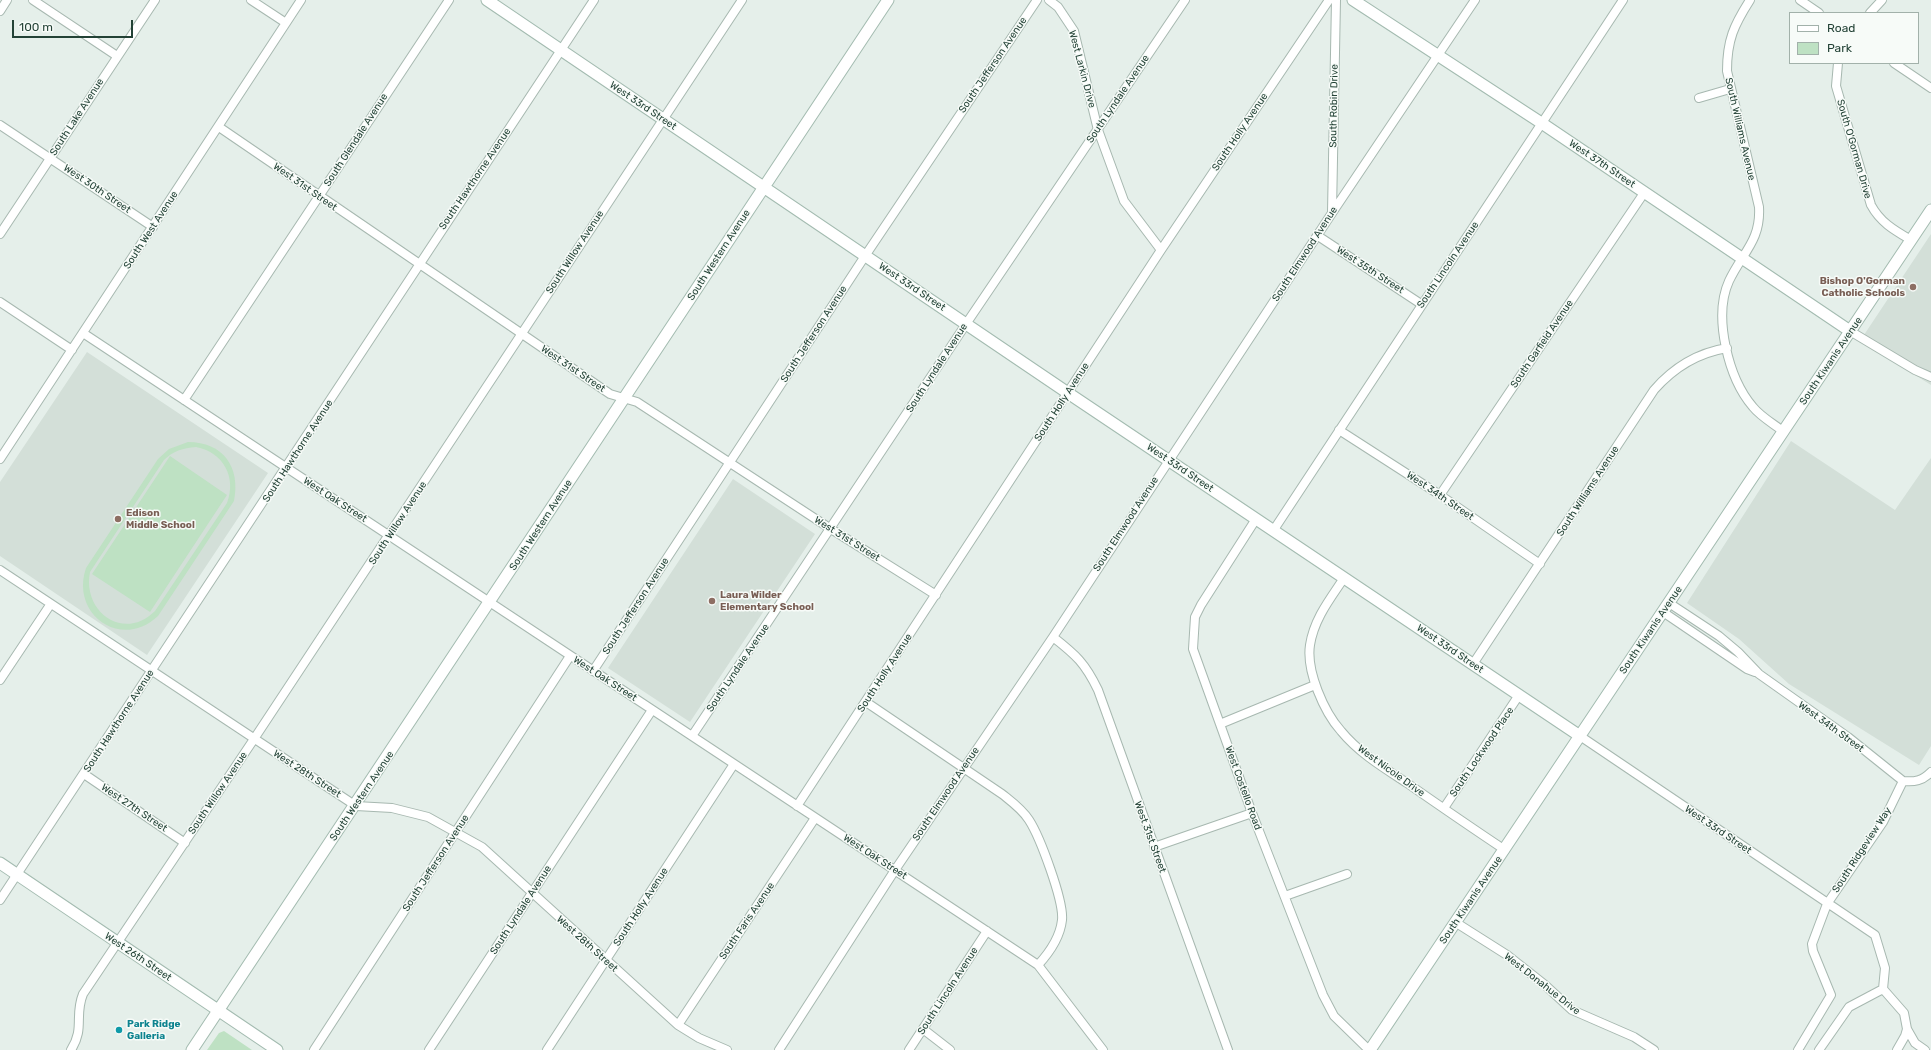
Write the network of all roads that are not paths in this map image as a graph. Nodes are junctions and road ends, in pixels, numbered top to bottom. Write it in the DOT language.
graph roads {
  1 [pos="7,0"];
  2 [pos="33,0"];
  3 [pos="155,0"];
  4 [pos="251,0"];
  5 [pos="301,0"];
  6 [pos="449,0"];
  7 [pos="487,0"];
  8 [pos="594,0"];
  9 [pos="742,0"];
  10 [pos="888,0"];
  11 [pos="1037,0"];
  12 [pos="1049,0"];
  13 [pos="1185,0"];
  14 [pos="1329,0"];
  15 [pos="1336,0"];
  16 [pos="1353,0"];
  17 [pos="1476,0"];
  18 [pos="1623,0"];
  19 [pos="1750,0"];
  20 [pos="1800,0"];
  21 [pos="1882,0"];
  22 [pos="0,11"];
  23 [pos="1818,12"];
  24 [pos="1871,12"];
  25 [pos="286,23"];
  26 [pos="561,50"];
  27 [pos="117,56"];
  28 [pos="1438,57"];
  29 [pos="1838,64"];
  30 [pos="1895,64"];
  31 [pos="1931,88"];
  32 [pos="1730,89"];
  33 [pos="1699,98"];
  34 [pos="663,119"];
  35 [pos="1543,124"];
  36 [pos="0,125"];
  37 [pos="219,127"];
  38 [pos="1098,130"];
  39 [pos="50,158"];
  40 [pos="763,187"];
  41 [pos="1644,193"];
  42 [pos="319,196"];
  43 [pos="1931,210"];
  44 [pos="1332,213"];
  45 [pos="153,227"];
  46 [pos="0,234"];
  47 [pos="1318,236"];
  48 [pos="1911,240"];
  49 [pos="1161,250"];
  50 [pos="865,256"];
  51 [pos="1743,258"];
  52 [pos="419,264"];
  53 [pos="0,302"];
  54 [pos="1421,304"];
  55 [pos="966,324"];
  56 [pos="1850,331"];
  57 [pos="83,334"];
  58 [pos="521,334"];
  59 [pos="1727,348"];
  60 [pos="72,350"];
  61 [pos="1931,377"];
  62 [pos="1068,393"];
  63 [pos="624,398"];
  64 [pos="184,400"];
  65 [pos="1339,430"];
  66 [pos="1784,432"];
  67 [pos="0,459"];
  68 [pos="1168,460"];
  69 [pos="730,462"];
  70 [pos="286,468"];
  71 [pos="1440,495"];
  72 [pos="1256,519"];
  73 [pos="831,530"];
  74 [pos="1273,531"];
  75 [pos="389,536"];
  76 [pos="1540,564"];
  77 [pos="0,570"];
  78 [pos="1344,578"];
  79 [pos="936,595"];
  80 [pos="490,603"];
  81 [pos="50,605"];
  82 [pos="1666,607"];
  83 [pos="1053,637"];
  84 [pos="570,656"];
  85 [pos="1474,664"];
  86 [pos="151,671"];
  87 [pos="593,671"];
  88 [pos="0,680"];
  89 [pos="1315,685"];
  90 [pos="1519,695"];
  91 [pos="866,702"];
  92 [pos="652,710"];
  93 [pos="1220,724"];
  94 [pos="692,736"];
  95 [pos="1580,736"];
  96 [pos="254,739"];
  97 [pos="734,764"];
  98 [pos="963,769"];
  99 [pos="1931,772"];
  100 [pos="84,774"];
  101 [pos="1902,781"];
  102 [pos="356,806"];
  103 [pos="797,806"];
  104 [pos="1444,808"];
  105 [pos="1252,813"];
  106 [pos="816,818"];
  107 [pos="456,832"];
  108 [pos="185,842"];
  109 [pos="1154,847"];
  110 [pos="1505,850"];
  111 [pos="0,863"];
  112 [pos="895,870"];
  113 [pos="1348,874"];
  114 [pos="18,875"];
  115 [pos="532,894"];
  116 [pos="1285,896"];
  117 [pos="0,900"];
  118 [pos="1827,904"];
  119 [pos="1455,922"];
  120 [pos="987,931"];
  121 [pos="118,943"];
  122 [pos="606,961"];
  123 [pos="1038,965"];
  124 [pos="1883,989"];
  125 [pos="218,1011"];
  126 [pos="678,1025"];
  127 [pos="923,1029"];
  128 [pos="1907,1029"];
  129 [pos="71,1050"];
  130 [pos="192,1050"];
  131 [pos="276,1050"];
  132 [pos="314,1050"];
  133 [pos="429,1050"];
  134 [pos="548,1050"];
  135 [pos="727,1050"];
  136 [pos="779,1050"];
  137 [pos="909,1050"];
  138 [pos="950,1050"];
  139 [pos="1103,1050"];
  140 [pos="1228,1050"];
  141 [pos="1370,1050"];
  142 [pos="1654,1050"];
  143 [pos="1798,1050"];
  144 [pos="1819,1050"];
  145 [pos="1897,1050"];
  146 [pos="1925,1050"];
  1 -- 22 [label="street"];
  2 -- 27 [label="street"];
  3 -- 27 [label="street, South Lake Avenue"];
  4 -- 25 [label="street"];
  5 -- 25 [label="street, South West Avenue"];
  6 -- 42 [label="street, South Glendale Avenue"];
  7 -- 26 [label="street, West 33rd Street"];
  8 -- 26 [label="street, South Hawthorne Avenue"];
  9 -- 34 [label="street, South Willow Avenue"];
  10 -- 40 [label="street, South Western Avenue"];
  11 -- 50 [label="street, South Jefferson Avenue"];
  12 -- 38 [label="street, West Larkin Drive"];
  13 -- 38 [label="street, South Lyndale Avenue"];
  14 -- 49 [label="street, South Holly Avenue"];
  15 -- 44 [label="street, South Robin Drive"];
  16 -- 28 [label="street, West 37th Street"];
  17 -- 28 [label="street, South Elmwood Avenue"];
  18 -- 35 [label="street, South Lincoln Avenue"];
  19 -- 32 [label="street, South Williams Avenue"];
  20 -- 23 [label="street"];
  21 -- 24 [label="street"];
  25 -- 37 [label="street, South West Avenue"];
  26 -- 34 [label="street, West 33rd Street"];
  26 -- 52 [label="street, South Hawthorne Avenue"];
  27 -- 39 [label="street, South Lake Avenue"];
  28 -- 35 [label="street, West 37th Street"];
  28 -- 44 [label="street, South Elmwood Avenue"];
  29 -- 48 [label="street, South O'Gorman Drive"];
  30 -- 31 [label="street"];
  32 -- 33 [label="street"];
  32 -- 51 [label="street, South Williams Avenue"];
  34 -- 40 [label="street, West 33rd Street"];
  34 -- 58 [label="street, South Willow Avenue"];
  35 -- 41 [label="street, West 37th Street"];
  35 -- 54 [label="street, South Lincoln Avenue"];
  36 -- 39 [label="street, West 30th Street"];
  37 -- 42 [label="street, West 31st Street"];
  37 -- 45 [label="street, South West Avenue"];
  38 -- 49 [label="street, West Larkin Drive"];
  38 -- 55 [label="street, South Lyndale Avenue"];
  39 -- 45 [label="street, West 30th Street"];
  39 -- 46 [label="street, South Lake Avenue"];
  40 -- 50 [label="street, West 33rd Street"];
  40 -- 63 [label="street, South Western Avenue"];
  41 -- 51 [label="street, West 37th Street"];
  41 -- 71 [label="street, South Garfield Avenue"];
  42 -- 52 [label="street, West 31st Street"];
  42 -- 64 [label="street, South Glendale Avenue"];
  43 -- 48 [label="street, South Kiwanis Avenue"];
  44 -- 47 [label="street, South Elmwood Avenue"];
  45 -- 57 [label="street, South West Avenue"];
  47 -- 54 [label="street, West 35th Street"];
  47 -- 68 [label="street, South Elmwood Avenue"];
  48 -- 56 [label="street, South Kiwanis Avenue"];
  49 -- 62 [label="street, South Holly Avenue"];
  50 -- 55 [label="street, West 33rd Street"];
  50 -- 69 [label="street, South Jefferson Avenue"];
  51 -- 56 [label="street, West 37th Street"];
  51 -- 59 [label="street, South Williams Avenue"];
  52 -- 58 [label="street, West 31st Street"];
  52 -- 70 [label="street, South Hawthorne Avenue"];
  53 -- 60 [label="street"];
  54 -- 65 [label="street, South Lincoln Avenue"];
  55 -- 62 [label="street, West 33rd Street"];
  55 -- 73 [label="street, South Lyndale Avenue"];
  56 -- 61 [label="street"];
  56 -- 66 [label="street, South Kiwanis Avenue"];
  57 -- 60 [label="street, South West Avenue"];
  57 -- 64 [label="street, West Oak Street"];
  58 -- 63 [label="street, West 31st Street"];
  58 -- 75 [label="street, South Willow Avenue"];
  59 -- 66 [label="street, South Williams Avenue"];
  59 -- 76 [label="street, South Williams Avenue"];
  60 -- 67 [label="street, South West Avenue"];
  62 -- 68 [label="street, West 33rd Street"];
  62 -- 79 [label="street, South Holly Avenue"];
  63 -- 69 [label="street, West 31st Street"];
  63 -- 80 [label="street, South Western Avenue"];
  64 -- 70 [label="street, West Oak Street"];
  65 -- 71 [label="street, West 34th Street"];
  65 -- 74 [label="street, South Lincoln Avenue"];
  66 -- 82 [label="street, South Kiwanis Avenue"];
  68 -- 72 [label="street, West 33rd Street"];
  68 -- 83 [label="street, South Elmwood Avenue"];
  69 -- 73 [label="street, West 31st Street"];
  69 -- 87 [label="street, South Jefferson Avenue"];
  70 -- 75 [label="street, West Oak Street"];
  70 -- 86 [label="street, South Hawthorne Avenue"];
  71 -- 76 [label="street, West 34th Street"];
  72 -- 74 [label="street, West 33rd Street"];
  72 -- 93 [label="street, West Costello Road"];
  73 -- 79 [label="street, West 31st Street"];
  73 -- 94 [label="street, South Lyndale Avenue"];
  74 -- 78 [label="street, West 33rd Street"];
  75 -- 80 [label="street, West Oak Street"];
  75 -- 96 [label="street, South Willow Avenue"];
  76 -- 85 [label="street, South Williams Avenue"];
  77 -- 81 [label="street, West 28th Street"];
  78 -- 85 [label="street, West 33rd Street"];
  78 -- 89 [label="street, West Nicole Drive"];
  79 -- 91 [label="street, South Holly Avenue"];
  80 -- 84 [label="street, West Oak Street"];
  80 -- 102 [label="street, South Western Avenue"];
  81 -- 86 [label="street, West 28th Street"];
  81 -- 88 [label="street"];
  82 -- 95 [label="street, South Kiwanis Avenue"];
  82 -- 101 [label="street, West 34th Street"];
  83 -- 98 [label="street, South Elmwood Avenue"];
  83 -- 109 [label="street, West 31st Street"];
  84 -- 87 [label="street, West Oak Street"];
  84 -- 107 [label="street, South Jefferson Avenue"];
  85 -- 90 [label="street, West 33rd Street"];
  86 -- 96 [label="street, West 28th Street"];
  86 -- 100 [label="street, South Hawthorne Avenue"];
  87 -- 92 [label="street, West Oak Street"];
  89 -- 93 [label="street"];
  89 -- 104 [label="street, West Nicole Drive"];
  90 -- 95 [label="street, West 33rd Street"];
  90 -- 104 [label="street, South Lockwood Place"];
  91 -- 98 [label="street"];
  91 -- 103 [label="street, South Holly Avenue"];
  92 -- 94 [label="street, West Oak Street"];
  92 -- 115 [label="street, South Lyndale Avenue"];
  93 -- 105 [label="street, West Costello Road"];
  94 -- 97 [label="street, West Oak Street"];
  95 -- 110 [label="street, South Kiwanis Avenue"];
  95 -- 118 [label="street, West 33rd Street"];
  96 -- 102 [label="street, West 28th Street"];
  96 -- 108 [label="street, South Willow Avenue"];
  97 -- 103 [label="street, West Oak Street"];
  97 -- 122 [label="street, South Holly Avenue"];
  98 -- 112 [label="street, South Elmwood Avenue"];
  98 -- 123 [label="street"];
  99 -- 101 [label="street"];
  100 -- 108 [label="street, West 27th Street"];
  100 -- 114 [label="street, South Hawthorne Avenue"];
  101 -- 118 [label="street, South Ridgeview Way"];
  102 -- 107 [label="street, West 28th Street"];
  102 -- 125 [label="street, South Western Avenue"];
  103 -- 106 [label="street, West Oak Street"];
  104 -- 110 [label="street, West Nicole Drive"];
  105 -- 109 [label="street"];
  105 -- 116 [label="street, West Costello Road"];
  106 -- 112 [label="street, West Oak Street"];
  106 -- 126 [label="street, South Faris Avenue"];
  107 -- 115 [label="street, West 28th Street"];
  107 -- 132 [label="street, South Jefferson Avenue"];
  108 -- 121 [label="street, South Willow Avenue"];
  109 -- 140 [label="street, West 31st Street"];
  110 -- 119 [label="street, South Kiwanis Avenue"];
  111 -- 114 [label="street, West 26th Street"];
  112 -- 120 [label="street, West Oak Street"];
  112 -- 136 [label="street, South Elmwood Avenue"];
  113 -- 116 [label="street"];
  114 -- 117 [label="street, South Hawthorne Avenue"];
  114 -- 121 [label="street, West 26th Street"];
  115 -- 122 [label="street, West 28th Street"];
  115 -- 133 [label="street, South Lyndale Avenue"];
  116 -- 141 [label="street, West Costello Road"];
  118 -- 124 [label="street, West 33rd Street"];
  118 -- 143 [label="street, South Ridgeview Way"];
  119 -- 141 [label="street, South Kiwanis Avenue"];
  119 -- 142 [label="street, West Donahue Drive"];
  120 -- 123 [label="street, West Oak Street"];
  120 -- 127 [label="street, South Lincoln Avenue"];
  121 -- 125 [label="street, West 26th Street"];
  121 -- 129 [label="street, South Willow Avenue"];
  122 -- 126 [label="street, West 28th Street"];
  122 -- 134 [label="street, South Holly Avenue"];
  123 -- 139 [label="street, West Oak Street"];
  124 -- 128 [label="street"];
  124 -- 144 [label="street"];
  125 -- 130 [label="street, South Western Avenue"];
  125 -- 131 [label="street, West 26th Street"];
  126 -- 135 [label="street, West 28th Street"];
  127 -- 137 [label="street, South Lincoln Avenue"];
  127 -- 138 [label="street"];
  128 -- 145 [label="street"];
  128 -- 146 [label="street"];
}
